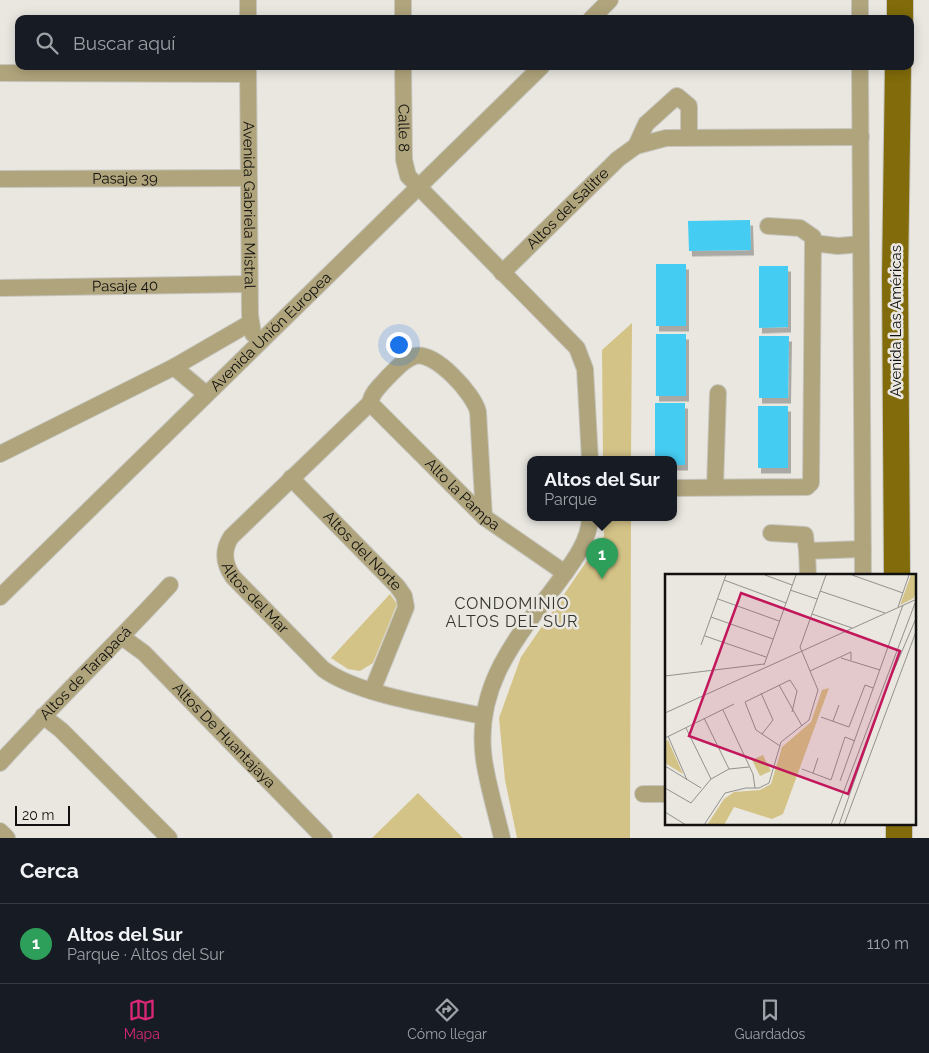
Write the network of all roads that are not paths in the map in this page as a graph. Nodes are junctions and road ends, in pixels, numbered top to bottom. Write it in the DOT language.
graph roads {
  1 [pos="248,0"];
  2 [pos="403,0"];
  3 [pos="610,0"];
  4 [pos="860,0"];
  5 [pos="900,0"];
  6 [pos="248,15"];
  7 [pos="403,15"];
  8 [pos="595,15"];
  9 [pos="860,15"];
  10 [pos="900,15"];
  11 [pos="248,70"];
  12 [pos="403,70"];
  13 [pos="538,70"];
  14 [pos="860,70"];
  15 [pos="898,70"];
  16 [pos="0,73"];
  17 [pos="690,137"];
  18 [pos="860,137"];
  19 [pos="636,146"];
  20 [pos="249,178"];
  21 [pos="0,179"];
  22 [pos="418,188"];
  23 [pos="768,226"];
  24 [pos="813,243"];
  25 [pos="861,244"];
  26 [pos="502,272"];
  27 [pos="250,284"];
  28 [pos="0,288"];
  29 [pos="250,323"];
  30 [pos="258,342"];
  31 [pos="174,367"];
  32 [pos="718,393"];
  33 [pos="206,394"];
  34 [pos="370,403"];
  35 [pos="0,454"];
  36 [pos="590,456"];
  37 [pos="291,478"];
  38 [pos="677,488"];
  39 [pos="715,488"];
  40 [pos="484,517"];
  41 [pos="589,521"];
  42 [pos="771,533"];
  43 [pos="862,549"];
  44 [pos="807,551"];
  45 [pos="565,573"];
  46 [pos="808,574"];
  47 [pos="862,574"];
  48 [pos="897,574"];
  49 [pos="170,585"];
  50 [pos="0,597"];
  51 [pos="122,637"];
  52 [pos="372,691"];
  53 [pos="43,716"];
  54 [pos="484,716"];
  55 [pos="0,763"];
  56 [pos="643,794"];
  57 [pos="665,794"];
  58 [pos="0,832"];
  59 [pos="7,838"];
  60 [pos="170,838"];
  61 [pos="324,838"];
  62 [pos="502,838"];
  1 -- 6 [label="street"];
  2 -- 7 [label="street"];
  3 -- 8 [label="street"];
  4 -- 9 [label="street"];
  5 -- 10 [label="main road"];
  11 -- 16 [label="street"];
  11 -- 20 [label="street, Avenida Gabriela Mistral"];
  12 -- 22 [label="street, Calle 8"];
  13 -- 22 [label="street, Avenida Unión Europea"];
  14 -- 18 [label="street"];
  15 -- 48 [label="main road, Avenida Las Américas"];
  17 -- 18 [label="street, Altos del Salitre"];
  17 -- 19 [label="street, Altos del Salitre"];
  17 -- 19 [label="street, Altos del Salitre"];
  18 -- 25 [label="street"];
  19 -- 26 [label="street, Altos del Salitre"];
  20 -- 21 [label="street, Pasaje 39"];
  20 -- 27 [label="street, Avenida Gabriela Mistral"];
  22 -- 26 [label="street, Calle 8"];
  22 -- 30 [label="street, Avenida Unión Europea"];
  23 -- 24 [label="street"];
  24 -- 25 [label="street"];
  24 -- 39 [label="street"];
  25 -- 43 [label="street"];
  26 -- 36 [label="street, Calle 8"];
  27 -- 28 [label="street, Pasaje 40"];
  27 -- 29 [label="street, Avenida Gabriela Mistral"];
  29 -- 30 [label="street, Avenida Gabriela Mistral"];
  29 -- 31 [label="street"];
  30 -- 33 [label="street, Avenida Unión Europea"];
  31 -- 33 [label="street"];
  31 -- 35 [label="street"];
  32 -- 39 [label="street"];
  33 -- 50 [label="street, Avenida Unión Europea"];
  34 -- 37 [label="street, Altos del Mar"];
  34 -- 40 [label="street, Alto la Pampa"];
  34 -- 40 [label="street, Altos del Mar"];
  37 -- 52 [label="street, Altos del Norte"];
  37 -- 52 [label="street, Altos del Mar"];
  38 -- 39 [label="street"];
  40 -- 45 [label="street, Alto la Pampa"];
  41 -- 45 [label="street"];
  42 -- 44 [label="street"];
  43 -- 44 [label="street"];
  43 -- 47 [label="street"];
  44 -- 46 [label="street"];
  45 -- 54 [label="street"];
  49 -- 51 [label="street, Altos de Tarapacá"];
  51 -- 53 [label="street, Altos de Tarapacá"];
  51 -- 61 [label="street, Altos De Huantajaya"];
  52 -- 54 [label="street, Altos del Mar"];
  53 -- 55 [label="street, Altos de Tarapacá"];
  53 -- 60 [label="street"];
  54 -- 62 [label="street"];
  56 -- 57 [label="street"];
  58 -- 59 [label="street"];
}
